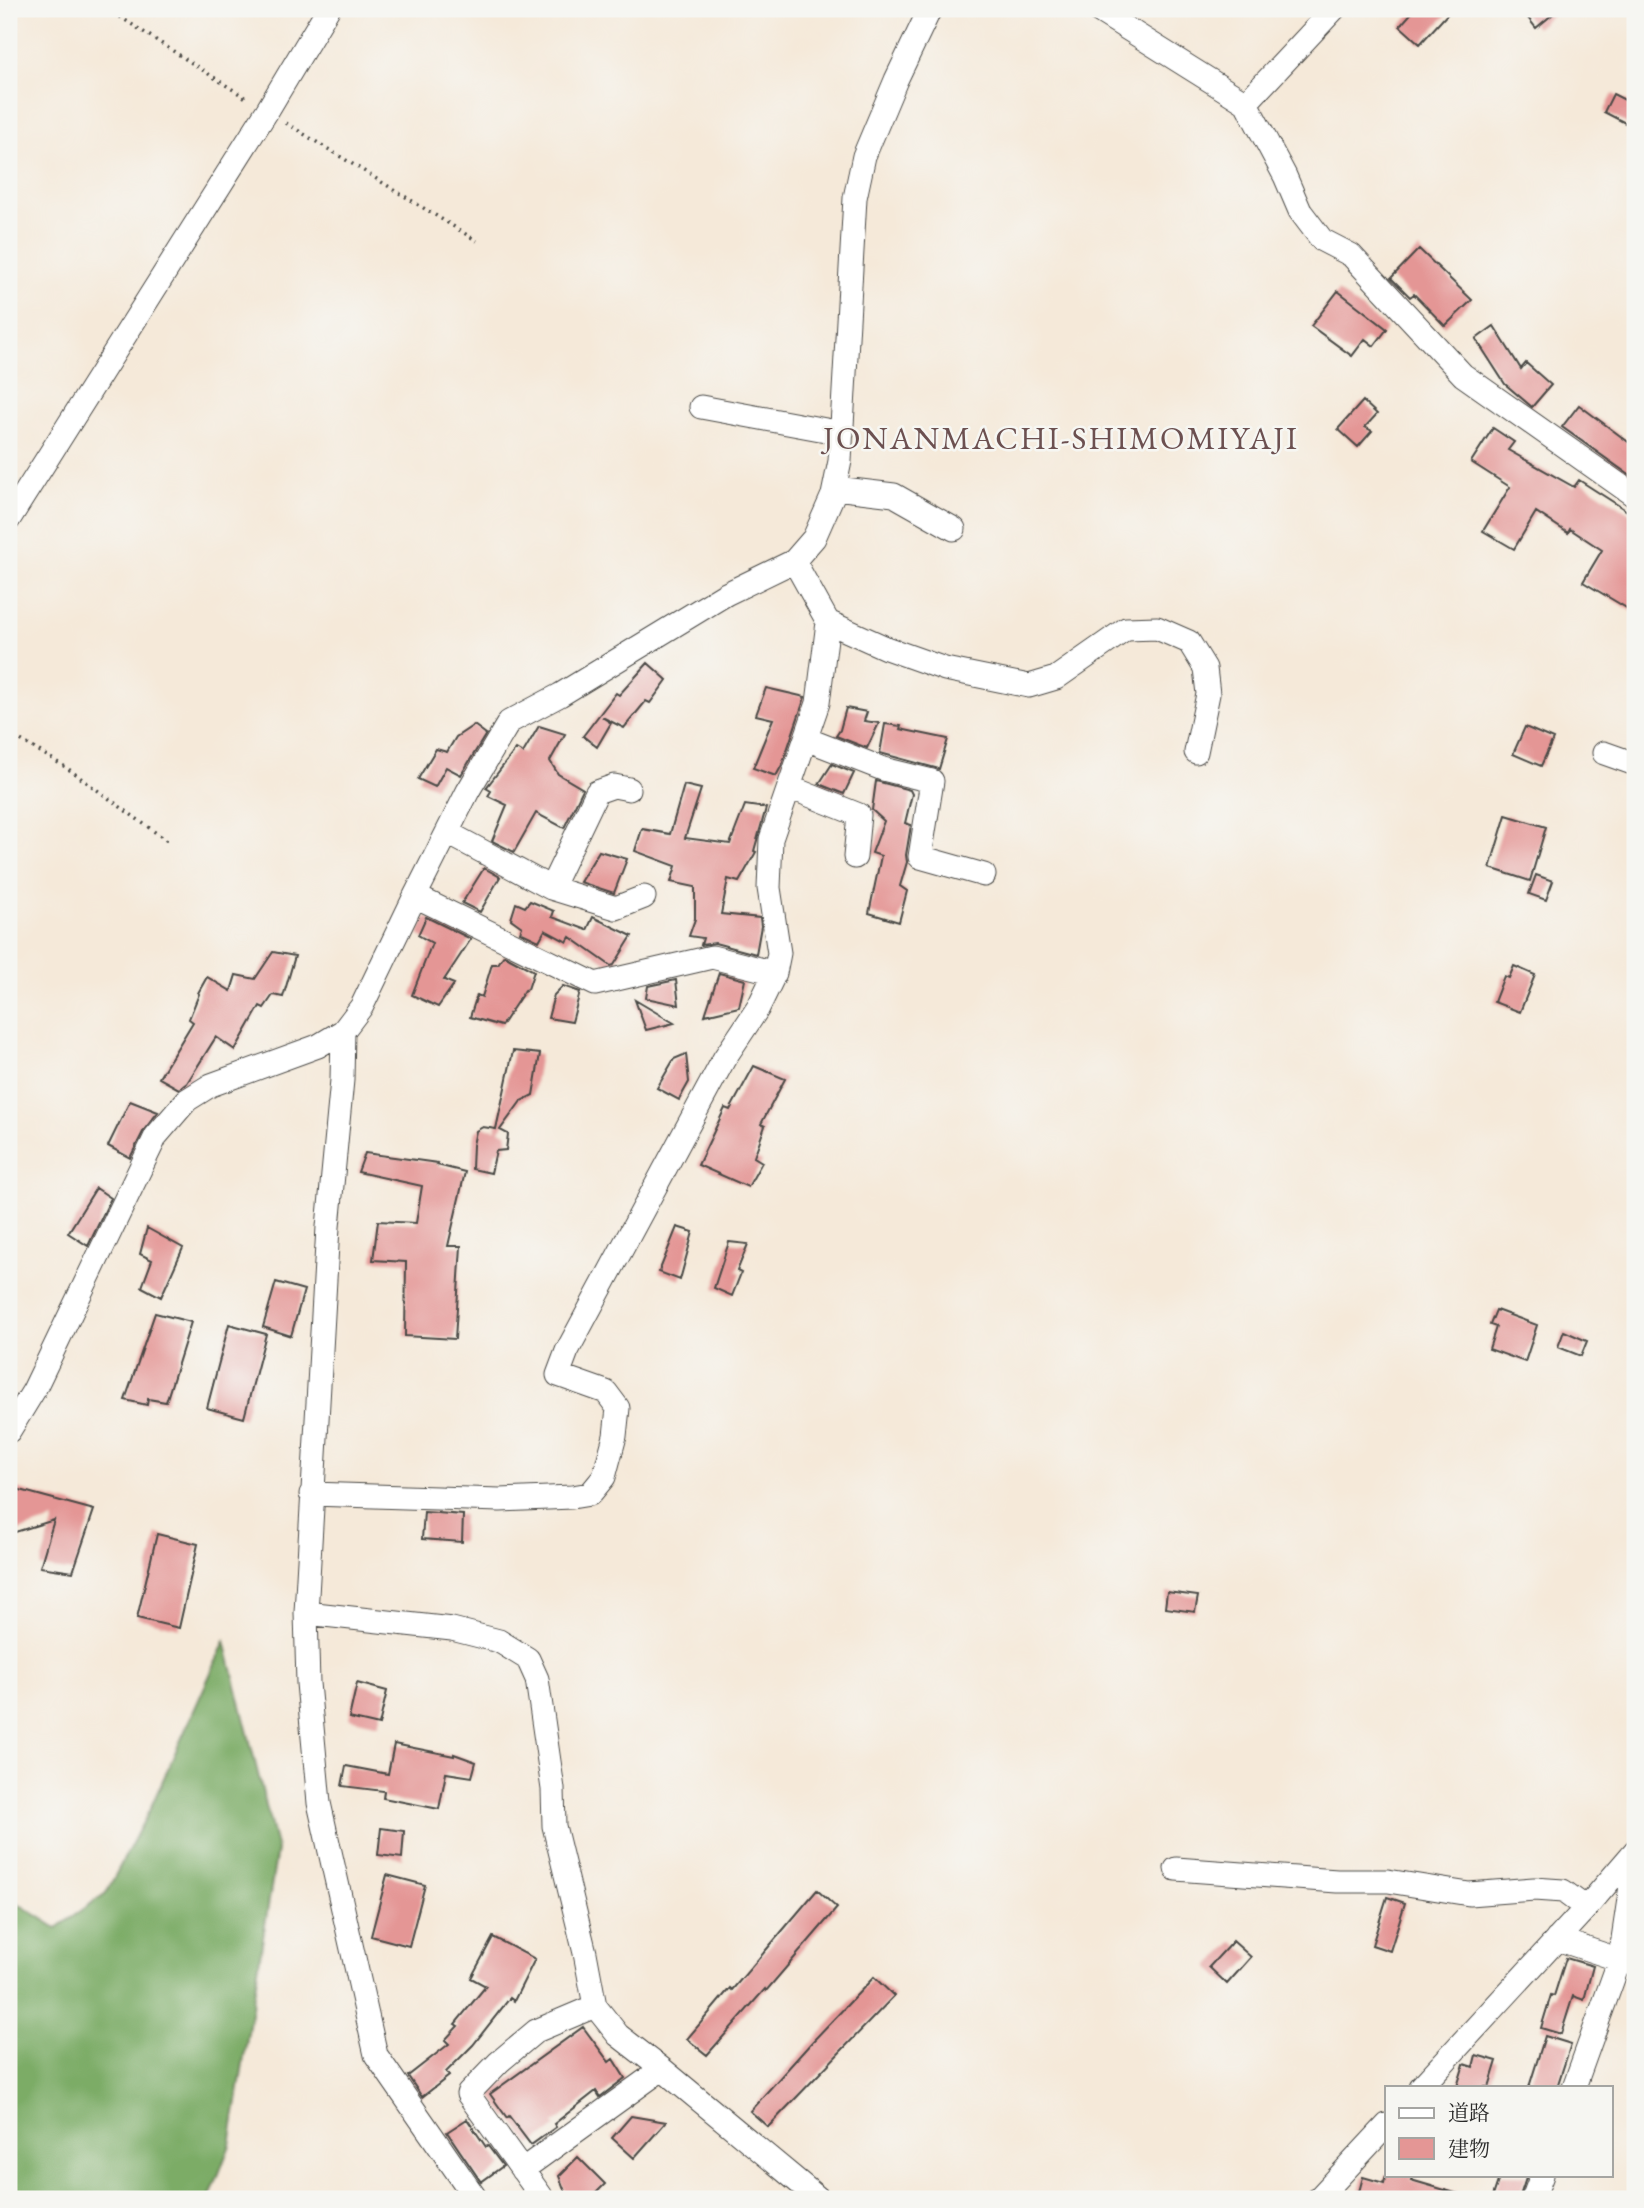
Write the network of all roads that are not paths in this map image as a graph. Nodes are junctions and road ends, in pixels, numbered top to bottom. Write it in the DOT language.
graph roads {
  1 [pos="328,9"];
  2 [pos="930,9"];
  3 [pos="1096,9"];
  4 [pos="1334,9"];
  5 [pos="1246,103"];
  6 [pos="701,407"];
  7 [pos="842,433"];
  8 [pos="835,488"];
  9 [pos="1635,496"];
  10 [pos="9,519"];
  11 [pos="954,528"];
  12 [pos="794,561"];
  13 [pos="828,622"];
  14 [pos="806,739"];
  15 [pos="1196,752"];
  16 [pos="1604,752"];
  17 [pos="1635,764"];
  18 [pos="789,787"];
  19 [pos="629,789"];
  20 [pos="448,833"];
  21 [pos="855,857"];
  22 [pos="984,875"];
  23 [pos="551,888"];
  24 [pos="415,896"];
  25 [pos="644,898"];
  26 [pos="775,973"];
  27 [pos="343,1031"];
  28 [pos="9,1431"];
  29 [pos="312,1494"];
  30 [pos="306,1613"];
  31 [pos="1635,1851"];
  32 [pos="1635,1859"];
  33 [pos="1176,1869"];
  34 [pos="1586,1908"];
  35 [pos="1557,1939"];
  36 [pos="1627,1962"];
  37 [pos="595,2006"];
  38 [pos="662,2069"];
  39 [pos="1422,2086"];
  40 [pos="1574,2086"];
  41 [pos="1385,2127"];
  42 [pos="522,2170"];
  43 [pos="1542,2176"];
  44 [pos="541,2196"];
  45 [pos="476,2199"];
  46 [pos="818,2199"];
  47 [pos="1318,2199"];
  48 [pos="1533,2199"];
  1 -- 10 [label="street"];
  2 -- 7 [label="street"];
  3 -- 5 [label="street"];
  4 -- 5 [label="street"];
  5 -- 9 [label="street"];
  6 -- 7 [label="street"];
  7 -- 8 [label="street"];
  8 -- 11 [label="street"];
  8 -- 12 [label="street"];
  12 -- 13 [label="street"];
  12 -- 20 [label="street"];
  13 -- 14 [label="street"];
  13 -- 15 [label="street"];
  14 -- 18 [label="street"];
  14 -- 22 [label="street"];
  16 -- 17 [label="street"];
  18 -- 21 [label="street"];
  18 -- 26 [label="street"];
  19 -- 23 [label="street"];
  20 -- 23 [label="street"];
  20 -- 24 [label="street"];
  23 -- 25 [label="street"];
  24 -- 26 [label="street"];
  24 -- 27 [label="street"];
  26 -- 29 [label="street"];
  27 -- 28 [label="street"];
  27 -- 29 [label="street"];
  29 -- 30 [label="street"];
  30 -- 37 [label="street"];
  30 -- 45 [label="street"];
  31 -- 34 [label="street"];
  32 -- 36 [label="street"];
  33 -- 34 [label="street"];
  34 -- 35 [label="street"];
  35 -- 36 [label="street"];
  35 -- 39 [label="street"];
  36 -- 40 [label="street"];
  37 -- 38 [label="street"];
  37 -- 42 [label="street"];
  38 -- 42 [label="street"];
  38 -- 46 [label="street"];
  41 -- 47 [label="street"];
  42 -- 44 [label="street"];
  43 -- 48 [label="street"];
}
